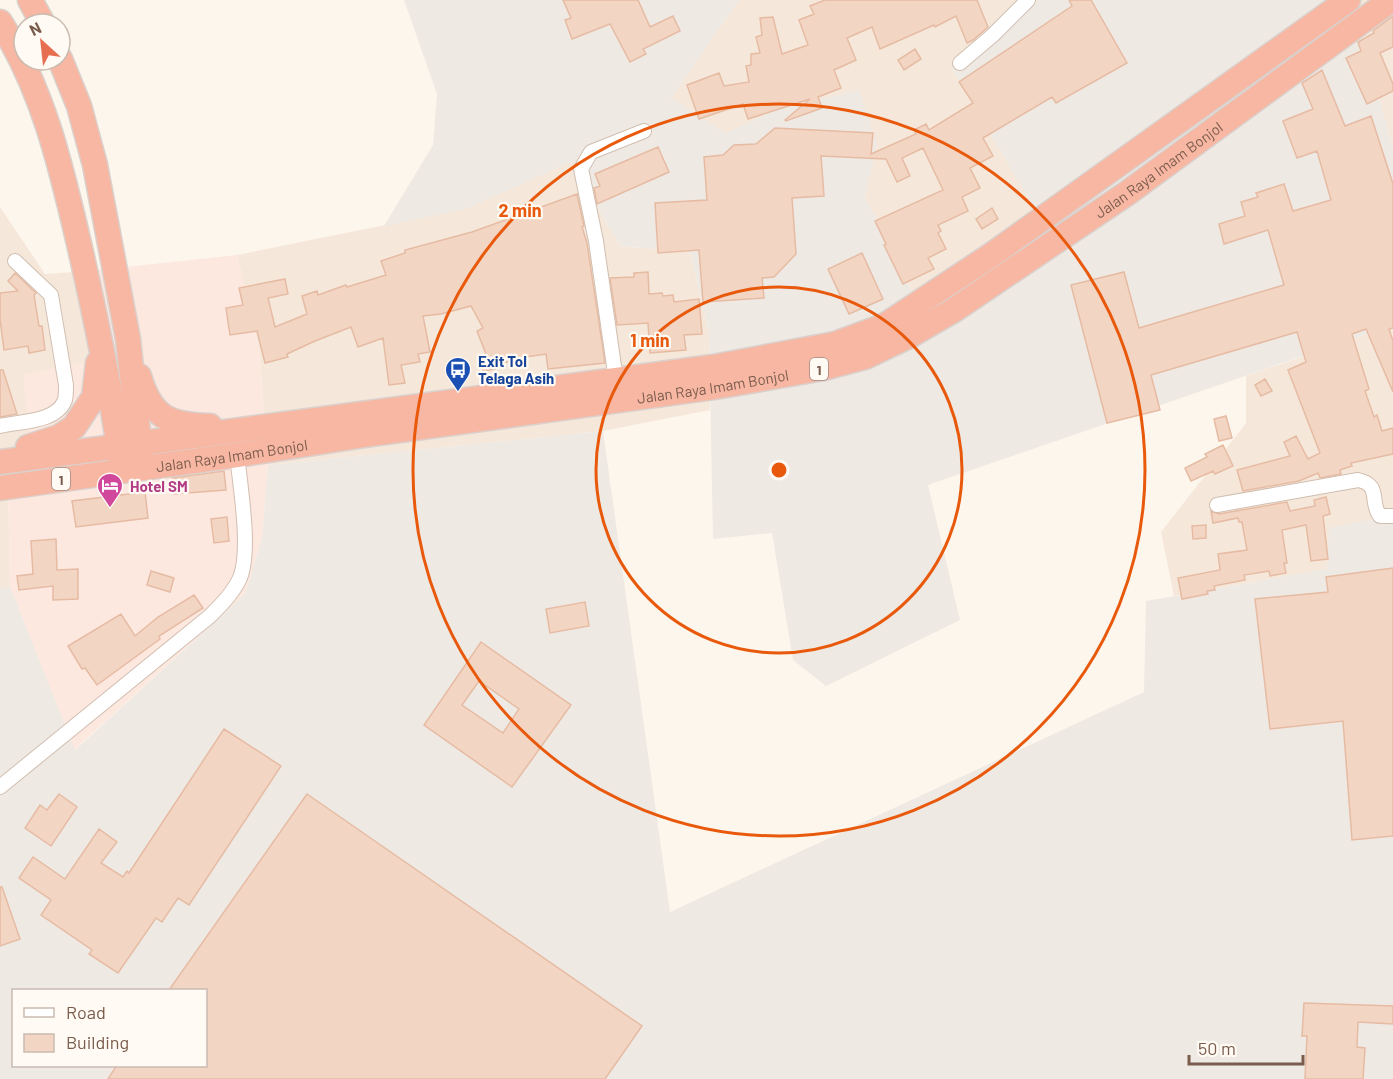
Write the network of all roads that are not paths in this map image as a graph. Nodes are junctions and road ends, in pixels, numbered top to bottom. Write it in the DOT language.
graph roads {
  1 [pos="1028,0"];
  2 [pos="1348,0"];
  3 [pos="1391,0"];
  4 [pos="0,22"];
  5 [pos="960,63"];
  6 [pos="65,72"];
  7 [pos="644,131"];
  8 [pos="15,261"];
  9 [pos="128,339"];
  10 [pos="101,340"];
  11 [pos="616,380"];
  12 [pos="0,426"];
  13 [pos="265,428"];
  14 [pos="237,455"];
  15 [pos="0,457"];
  16 [pos="131,457"];
  17 [pos="0,462"];
  18 [pos="0,488"];
  19 [pos="1217,505"];
  20 [pos="1393,516"];
  21 [pos="0,787"];
  1 -- 5 [label="street"];
  2 -- 11 [label="highway, Jalan Raya Imam Bonjol / 1"];
  3 -- 14 [label="highway, Jalan Raya Imam Bonjol / 1"];
  4 -- 10 [label="highway"];
  6 -- 9 [label="highway"];
  7 -- 11 [label="street"];
  8 -- 12 [label="street"];
  9 -- 13 [label="highway"];
  9 -- 16 [label="highway"];
  10 -- 15 [label="highway"];
  10 -- 16 [label="highway"];
  11 -- 13 [label="highway, Jalan Raya Imam Bonjol / 1"];
  13 -- 16 [label="highway, Jalan Raya Imam Bonjol / 1"];
  14 -- 16 [label="highway, Jalan Raya Imam Bonjol / 1"];
  14 -- 21 [label="street"];
  16 -- 17 [label="highway, Jalan Raya Imam Bonjol / 1"];
  16 -- 18 [label="highway, Jalan Raya Imam Bonjol / 1"];
  19 -- 20 [label="street"];
}
